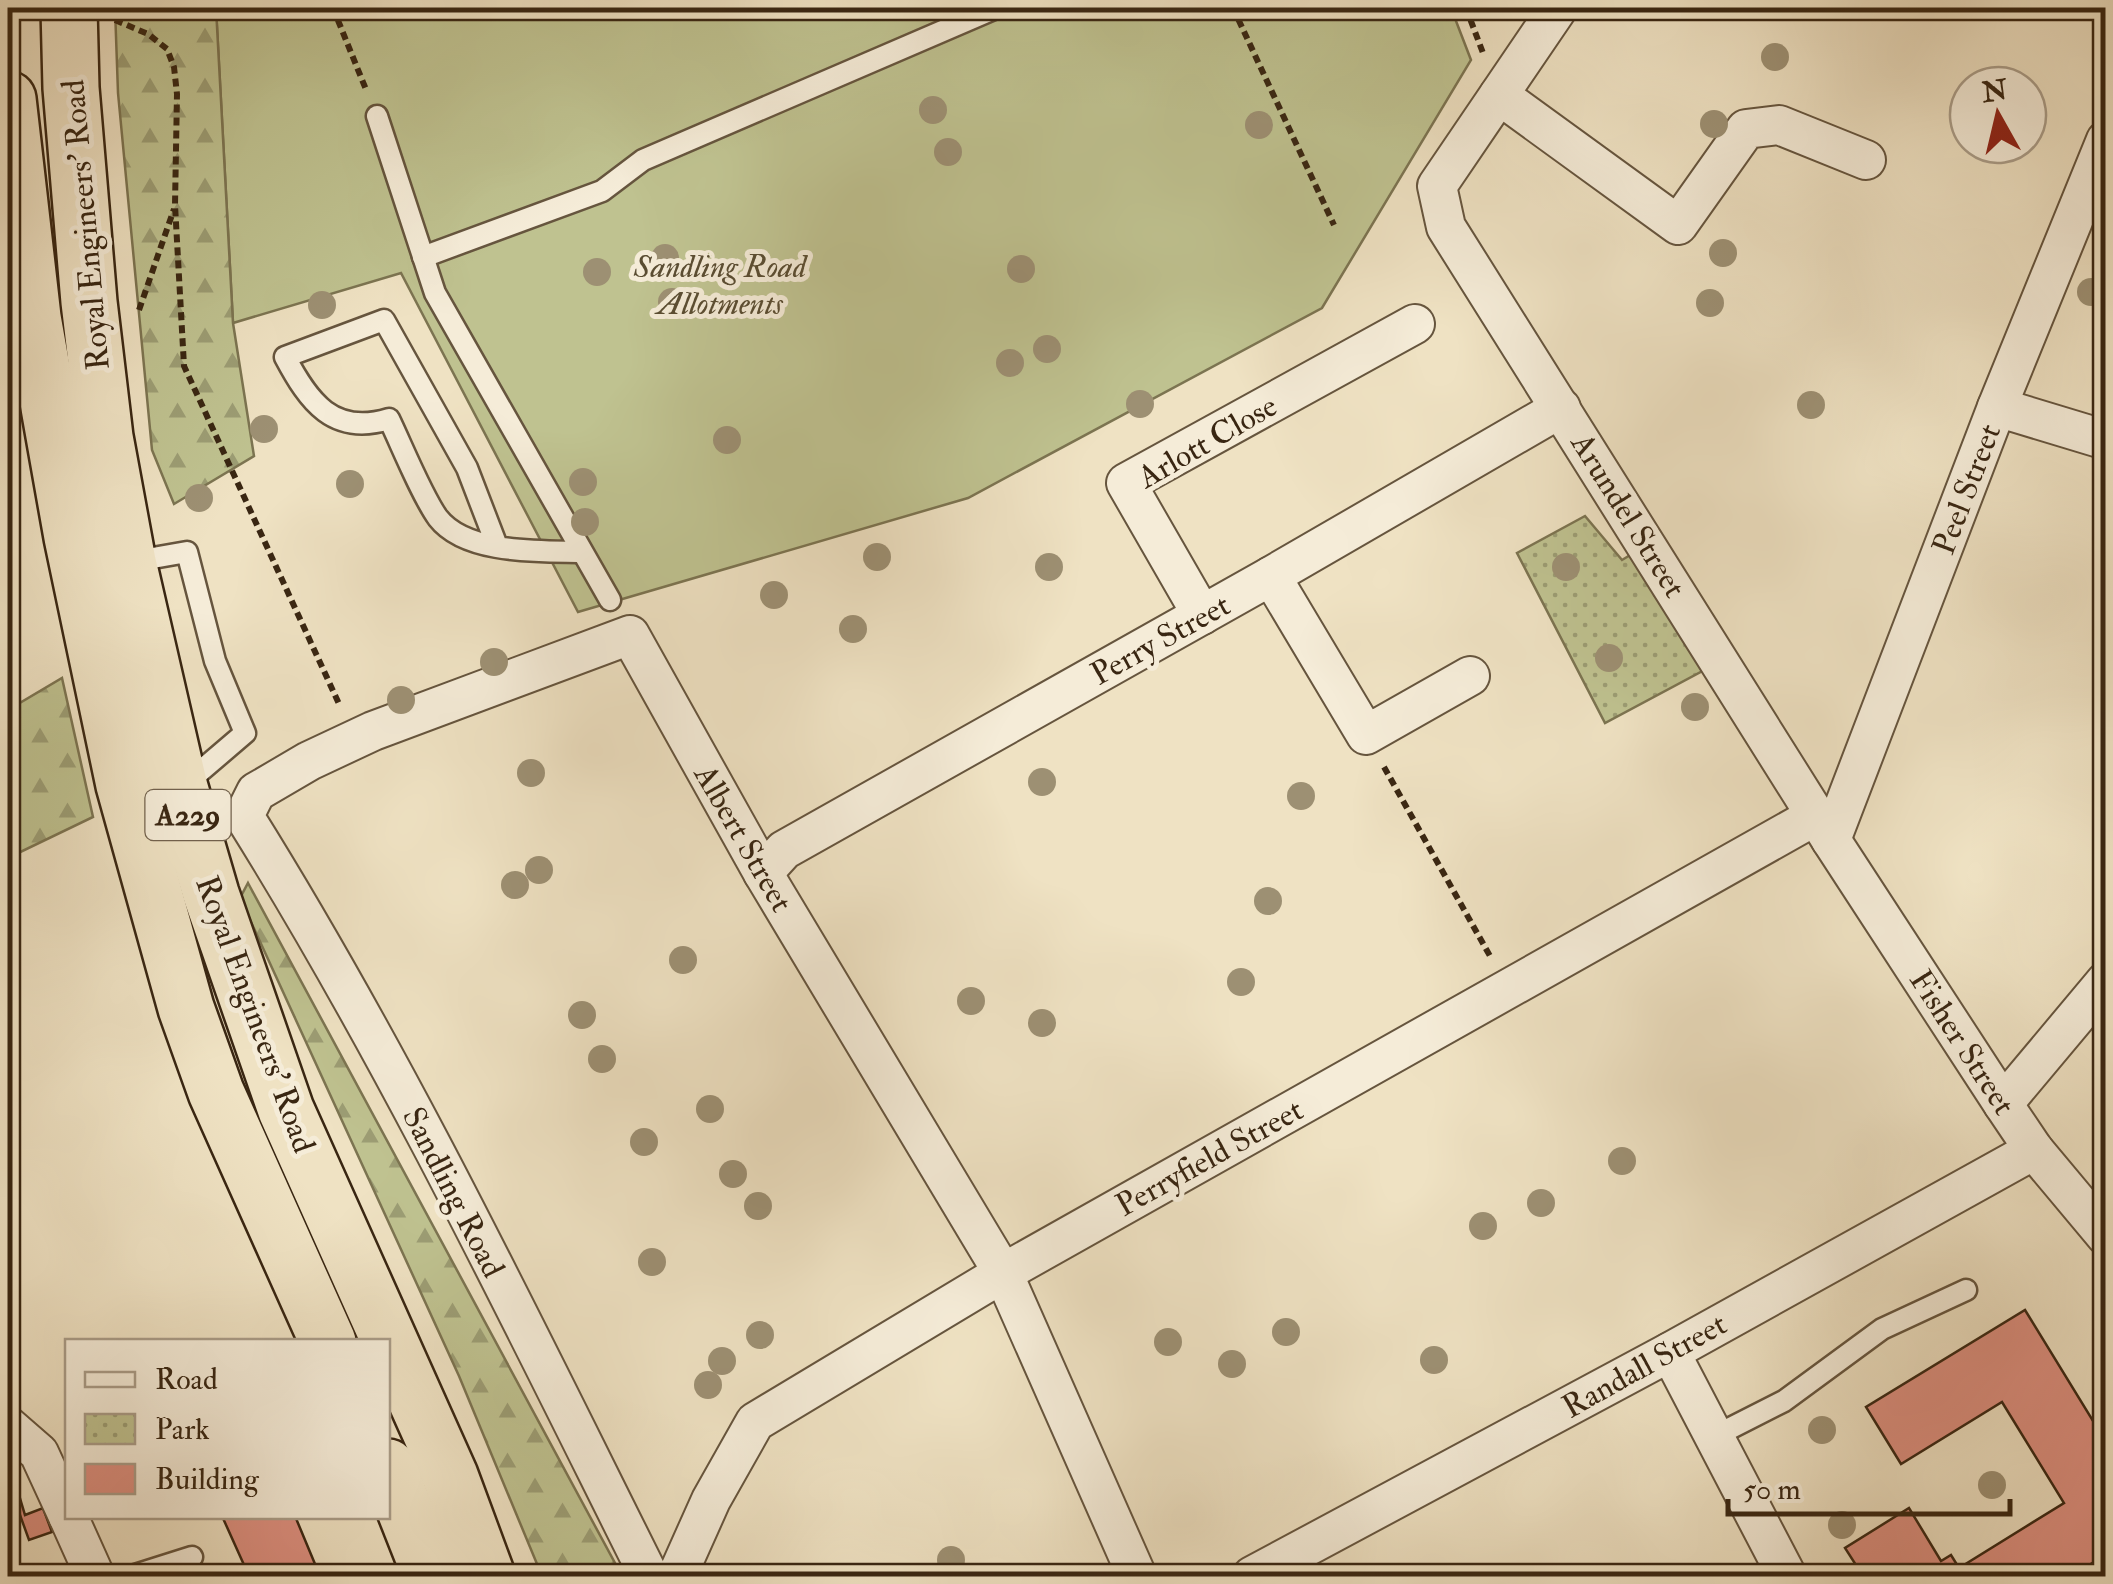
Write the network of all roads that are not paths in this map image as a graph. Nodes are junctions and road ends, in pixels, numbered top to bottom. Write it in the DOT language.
graph roads {
  1 [pos="994,8"];
  2 [pos="1558,8"];
  3 [pos="85,11"];
  4 [pos="1499,94"];
  5 [pos="8,100"];
  6 [pos="376,116"];
  7 [pos="2106,140"];
  8 [pos="1866,160"];
  9 [pos="423,257"];
  10 [pos="1415,324"];
  11 [pos="1997,407"];
  12 [pos="1561,408"];
  13 [pos="2106,440"];
  14 [pos="497,546"];
  15 [pos="580,552"];
  16 [pos="128,562"];
  17 [pos="1271,576"];
  18 [pos="1202,615"];
  19 [pos="630,635"];
  20 [pos="1470,676"];
  21 [pos="180,788"];
  22 [pos="1824,828"];
  23 [pos="762,873"];
  24 [pos="2106,981"];
  25 [pos="2003,1104"];
  26 [pos="2034,1150"];
  27 [pos="2106,1236"];
  28 [pos="1002,1273"];
  29 [pos="1966,1290"];
  30 [pos="327,1339"];
  31 [pos="389,1339"];
  32 [pos="390,1342"];
  33 [pos="1670,1352"];
  34 [pos="8,1426"];
  35 [pos="1714,1436"];
  36 [pos="390,1472"];
  37 [pos="65,1509"];
  38 [pos="69,1519"];
  39 [pos="192,1557"];
  40 [pos="95,1576"];
  41 [pos="132,1576"];
  42 [pos="431,1576"];
  43 [pos="486,1576"];
  44 [pos="649,1576"];
  45 [pos="677,1576"];
  46 [pos="1137,1576"];
  47 [pos="1252,1576"];
  48 [pos="1787,1576"];
  1 -- 9 [label="lane"];
  2 -- 4 [label="street"];
  3 -- 16 [label="highway, Royal Engineers' Road / A229"];
  4 -- 8 [label="street"];
  4 -- 12 [label="street, Arundel Street"];
  5 -- 30 [label="highway, Royal Engineers' Road / A229"];
  6 -- 9 [label="lane"];
  7 -- 11 [label="street, Peel Street"];
  9 -- 15 [label="lane"];
  10 -- 18 [label="street, Arlott Close"];
  11 -- 13 [label="street"];
  11 -- 22 [label="street, Peel Street"];
  12 -- 17 [label="street, Perry Street"];
  12 -- 22 [label="street, Arundel Street"];
  14 -- 14 [label="lane"];
  14 -- 15 [label="lane"];
  15 -- 19 [label="lane"];
  16 -- 21 [label="highway, Royal Engineers' Road / A229"];
  16 -- 21 [label="lane"];
  17 -- 18 [label="street, Perry Street"];
  17 -- 20 [label="street"];
  18 -- 23 [label="street, Perry Street"];
  19 -- 23 [label="street, Albert Street"];
  19 -- 44 [label="street, Sandling Road"];
  21 -- 31 [label="highway, Royal Engineers' Road / A229"];
  22 -- 25 [label="street, Fisher Street"];
  22 -- 28 [label="street, Perryfield Street"];
  23 -- 28 [label="street, Albert Street"];
  24 -- 25 [label="street"];
  25 -- 26 [label="street, Fisher Street"];
  26 -- 27 [label="street, Fisher Street"];
  26 -- 33 [label="street, Randall Street"];
  28 -- 45 [label="street, Perryfield Street"];
  28 -- 46 [label="street, Albert Street"];
  29 -- 35 [label="lane"];
  32 -- 43 [label="highway, Royal Engineers' Road / A229"];
  33 -- 35 [label="street"];
  33 -- 47 [label="street, Randall Street"];
  34 -- 37 [label="street"];
  35 -- 48 [label="street"];
  36 -- 42 [label="highway"];
  38 -- 40 [label="street"];
  39 -- 41 [label="lane"];
}
